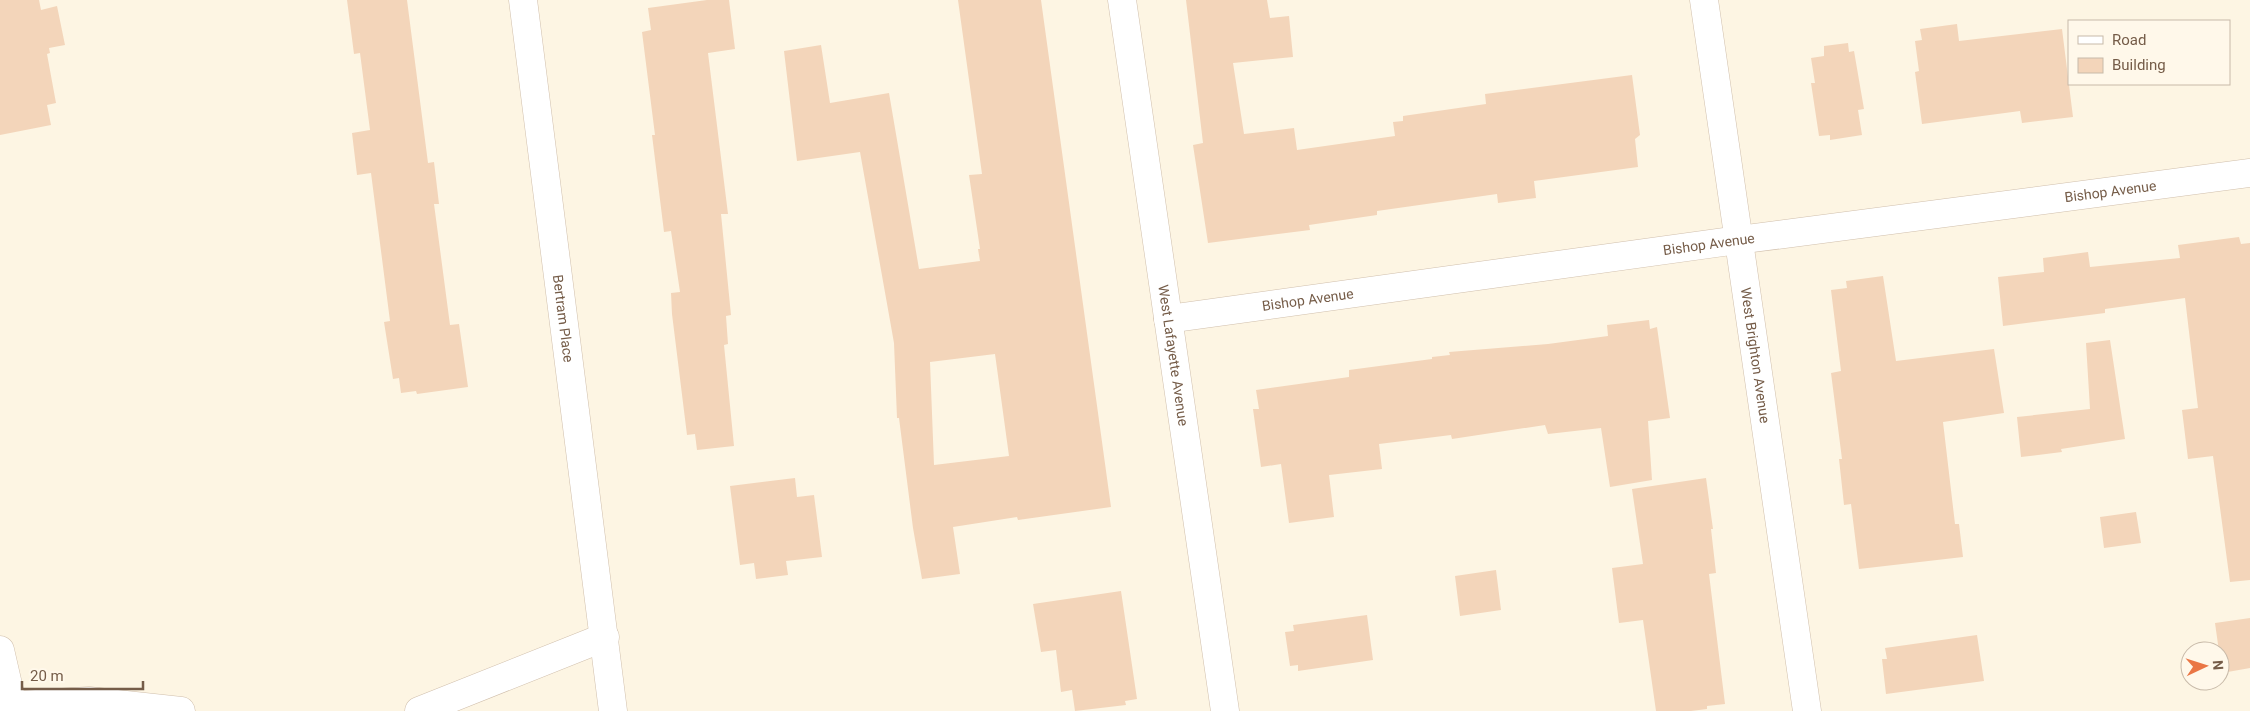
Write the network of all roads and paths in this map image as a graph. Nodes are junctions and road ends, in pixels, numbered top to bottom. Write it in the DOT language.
graph roads {
  1 [pos="523,0"];
  2 [pos="1122,0"];
  3 [pos="1704,0"];
  4 [pos="2250,173"];
  5 [pos="1738,240"];
  6 [pos="1168,319"];
  7 [pos="605,637"];
  8 [pos="0,650"];
  9 [pos="9,707"];
  10 [pos="182,711"];
  11 [pos="419,711"];
  12 [pos="613,711"];
  13 [pos="1225,711"];
  14 [pos="1807,711"];
  1 -- 7 [label="street, Bertram Place"];
  2 -- 6 [label="street, West Lafayette Avenue"];
  3 -- 5 [label="street, West Brighton Avenue"];
  4 -- 5 [label="street, Bishop Avenue"];
  5 -- 6 [label="street, Bishop Avenue"];
  5 -- 14 [label="street, West Brighton Avenue"];
  6 -- 13 [label="street, West Lafayette Avenue"];
  7 -- 11 [label="street"];
  7 -- 12 [label="street, Bertram Place"];
  8 -- 9 [label="street"];
  9 -- 10 [label="street"];
}
